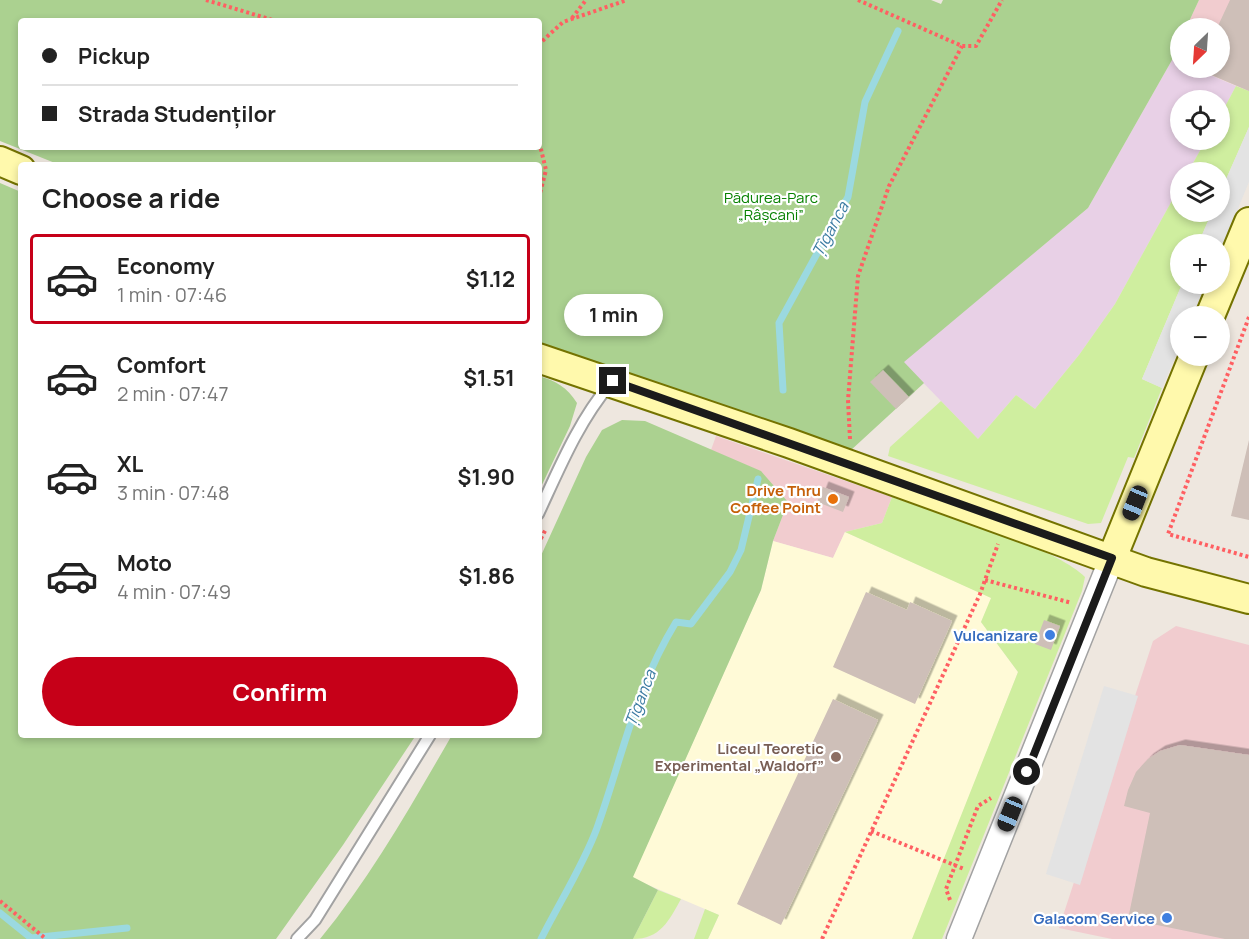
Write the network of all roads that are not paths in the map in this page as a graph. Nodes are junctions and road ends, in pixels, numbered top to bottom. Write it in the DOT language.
graph roads {
  1 [pos="0,162"];
  2 [pos="18,169"];
  3 [pos="1249,222"];
  4 [pos="1214,306"];
  5 [pos="542,359"];
  6 [pos="1190,366"];
  7 [pos="613,381"];
  8 [pos="542,506"];
  9 [pos="1112,558"];
  10 [pos="1249,599"];
  11 [pos="428,738"];
  12 [pos="297,939"];
  13 [pos="959,939"];
  1 -- 2 [label="main road"];
  3 -- 4 [label="main road"];
  5 -- 7 [label="main road"];
  6 -- 9 [label="main road"];
  7 -- 8 [label="lane"];
  7 -- 9 [label="main road"];
  9 -- 10 [label="main road"];
  9 -- 13 [label="street"];
  11 -- 12 [label="lane"];
}
